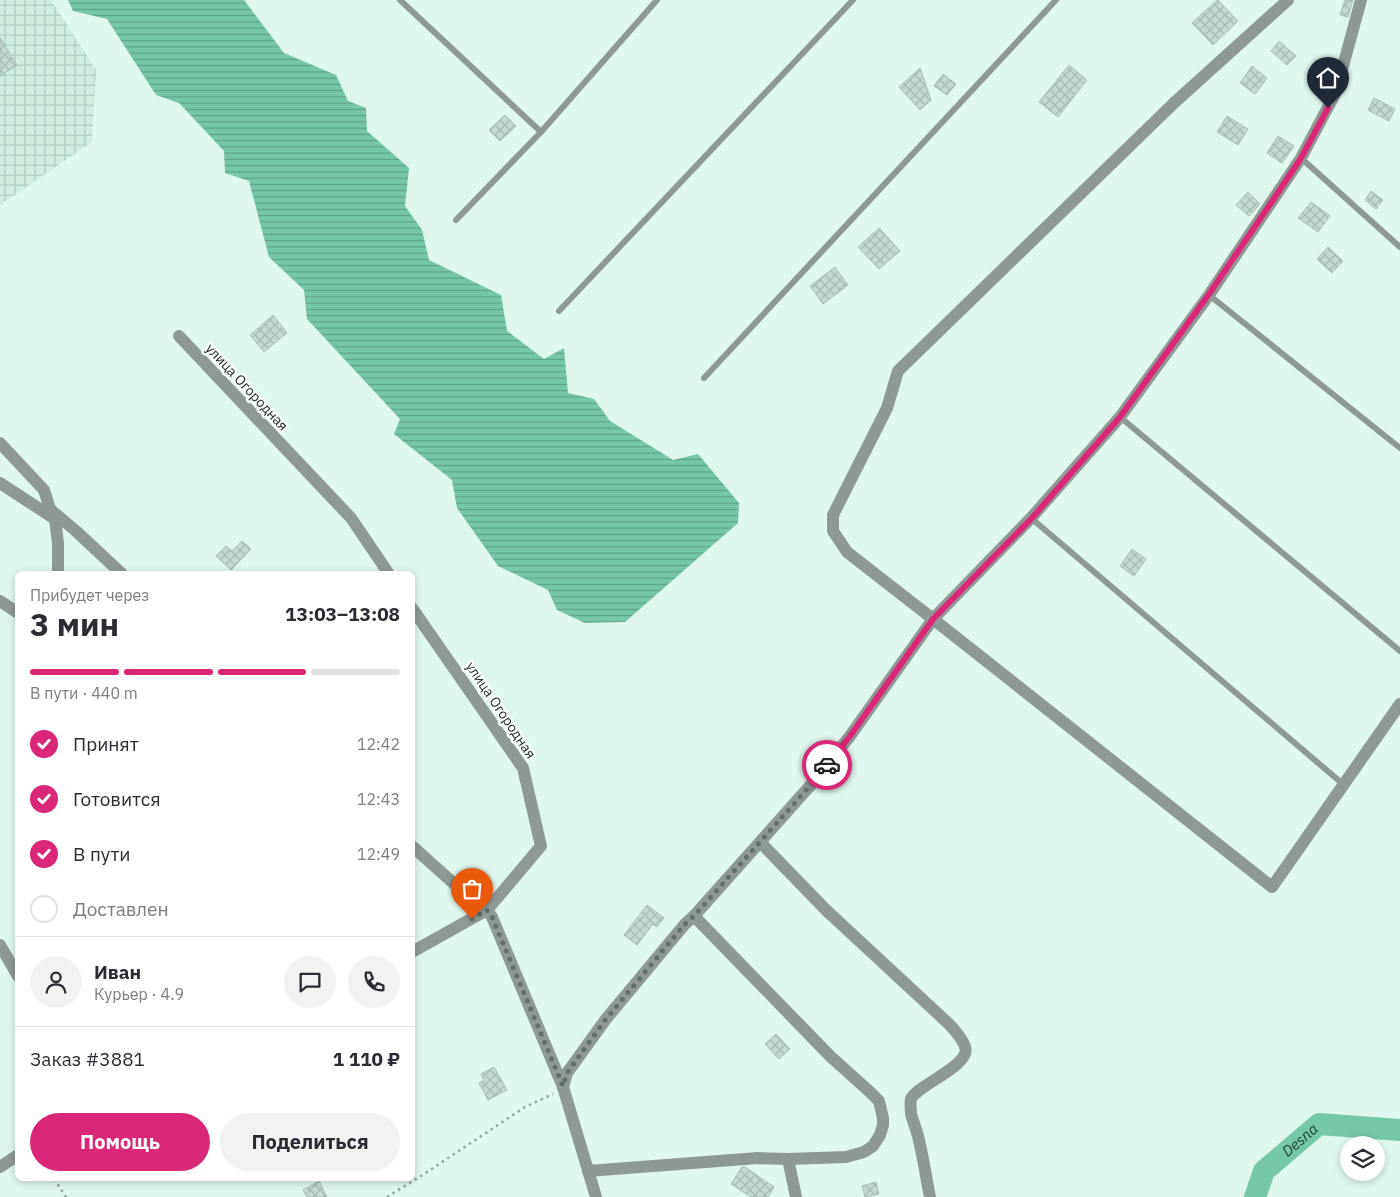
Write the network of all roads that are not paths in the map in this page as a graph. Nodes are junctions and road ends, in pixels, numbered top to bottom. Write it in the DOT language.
graph roads {
  1 [pos="400,0"];
  2 [pos="657,0"];
  3 [pos="853,0"];
  4 [pos="1056,0"];
  5 [pos="1288,0"];
  6 [pos="1360,0"];
  7 [pos="541,132"];
  8 [pos="1301,158"];
  9 [pos="456,220"];
  10 [pos="1400,247"];
  11 [pos="1209,294"];
  12 [pos="559,311"];
  13 [pos="179,336"];
  14 [pos="704,378"];
  15 [pos="1120,417"];
  16 [pos="0,443"];
  17 [pos="1400,448"];
  18 [pos="0,483"];
  19 [pos="52,514"];
  20 [pos="1032,518"];
  21 [pos="58,571"];
  22 [pos="119,571"];
  23 [pos="387,571"];
  24 [pos="0,601"];
  25 [pos="15,611"];
  26 [pos="415,612"];
  27 [pos="933,619"];
  28 [pos="1400,651"];
  29 [pos="1400,704"];
  30 [pos="1344,785"];
  31 [pos="760,842"];
  32 [pos="415,849"];
  33 [pos="487,910"];
  34 [pos="694,916"];
  35 [pos="0,945"];
  36 [pos="415,950"];
  37 [pos="15,971"];
  38 [pos="563,1086"];
  39 [pos="15,1157"];
  40 [pos="788,1159"];
  41 [pos="0,1167"];
  42 [pos="588,1171"];
  43 [pos="596,1197"];
  44 [pos="796,1197"];
  45 [pos="930,1197"];
  1 -- 7 [label="lane"];
  2 -- 7 [label="lane"];
  3 -- 12 [label="lane"];
  4 -- 14 [label="lane"];
  5 -- 27 [label="street"];
  6 -- 8 [label="street"];
  7 -- 9 [label="lane"];
  8 -- 10 [label="lane"];
  8 -- 11 [label="street"];
  11 -- 15 [label="street"];
  11 -- 17 [label="lane"];
  13 -- 23 [label="street, улица Огородная"];
  15 -- 20 [label="street"];
  15 -- 28 [label="lane"];
  16 -- 19 [label="street"];
  18 -- 19 [label="street"];
  19 -- 21 [label="street"];
  19 -- 22 [label="street"];
  20 -- 27 [label="street"];
  20 -- 30 [label="lane"];
  24 -- 25 [label="street"];
  26 -- 33 [label="street, улица Огородная"];
  27 -- 30 [label="street"];
  27 -- 31 [label="street"];
  29 -- 30 [label="street"];
  31 -- 34 [label="street"];
  31 -- 45 [label="street"];
  32 -- 33 [label="street"];
  33 -- 36 [label="street"];
  33 -- 38 [label="street"];
  34 -- 38 [label="street"];
  34 -- 40 [label="street"];
  35 -- 37 [label="street"];
  38 -- 42 [label="street"];
  39 -- 41 [label="street"];
  40 -- 42 [label="street"];
  40 -- 44 [label="street"];
  42 -- 43 [label="street"];
}
